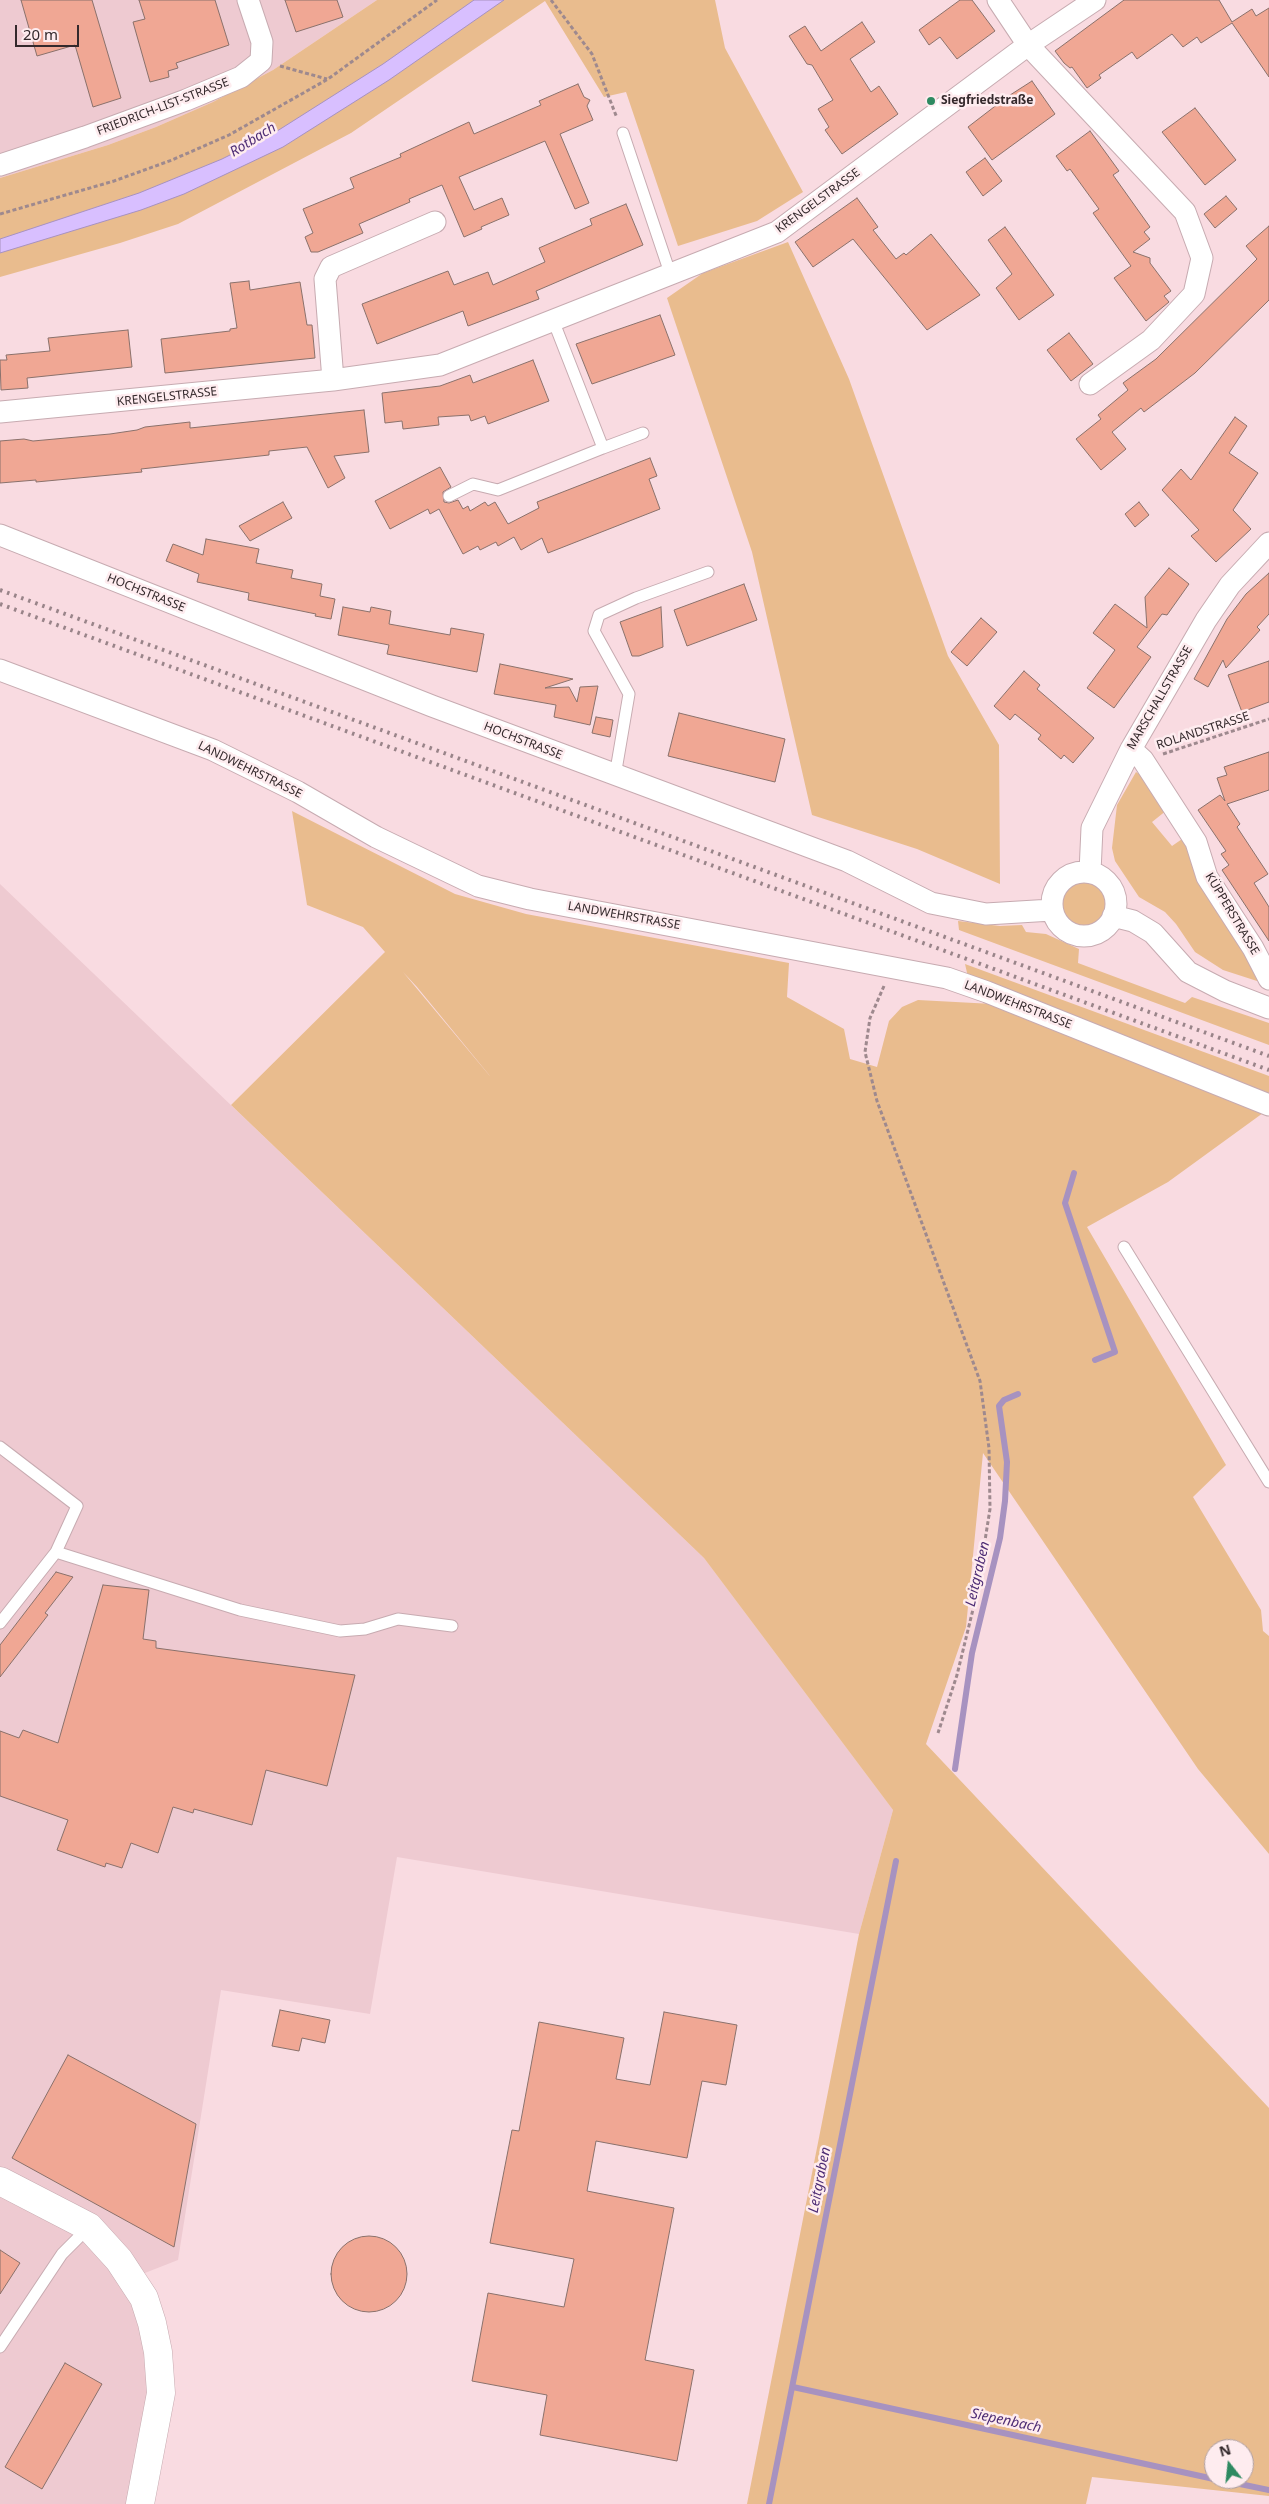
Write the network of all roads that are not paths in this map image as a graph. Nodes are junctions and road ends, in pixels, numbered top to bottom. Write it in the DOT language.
graph roads {
  1 [pos="248,0"];
  2 [pos="998,0"];
  3 [pos="1095,0"];
  4 [pos="1028,45"];
  5 [pos="623,133"];
  6 [pos="0,164"];
  7 [pos="435,222"];
  8 [pos="670,273"];
  9 [pos="553,320"];
  10 [pos="333,380"];
  11 [pos="1090,384"];
  12 [pos="0,412"];
  13 [pos="643,433"];
  14 [pos="603,448"];
  15 [pos="449,496"];
  16 [pos="0,535"];
  17 [pos="1269,543"];
  18 [pos="708,572"];
  19 [pos="0,670"];
  20 [pos="1137,754"];
  21 [pos="615,776"];
  22 [pos="1090,872"];
  23 [pos="1052,910"];
  24 [pos="1113,916"];
  25 [pos="1269,978"];
  26 [pos="1269,1008"];
  27 [pos="1269,1105"];
  28 [pos="1124,1247"];
  29 [pos="0,1447"];
  30 [pos="1269,1482"];
  31 [pos="56,1552"];
  32 [pos="0,1623"];
  33 [pos="452,1626"];
  34 [pos="0,2181"];
  35 [pos="89,2227"];
  36 [pos="0,2347"];
  37 [pos="140,2504"];
  1 -- 6 [label="street, FRIEDRICH-LIST-STRASSE"];
  2 -- 4 [label="street"];
  3 -- 4 [label="street, KRENGELSTRASSE"];
  4 -- 8 [label="street, KRENGELSTRASSE"];
  4 -- 11 [label="street"];
  5 -- 8 [label="lane"];
  7 -- 10 [label="street"];
  8 -- 9 [label="street, KRENGELSTRASSE"];
  9 -- 10 [label="street, KRENGELSTRASSE"];
  9 -- 14 [label="lane"];
  10 -- 12 [label="street, KRENGELSTRASSE"];
  13 -- 14 [label="lane"];
  14 -- 15 [label="lane"];
  16 -- 21 [label="street, HOCHSTRASSE"];
  17 -- 20 [label="street, MARSCHALLSTRASSE"];
  18 -- 21 [label="lane"];
  19 -- 27 [label="street, LANDWEHRSTRASSE"];
  20 -- 22 [label="street, MARSCHALLSTRASSE"];
  20 -- 25 [label="street, KÜPPERSTRASSE"];
  21 -- 23 [label="street, HOCHSTRASSE"];
  22 -- 23 [label="street"];
  22 -- 24 [label="street"];
  23 -- 24 [label="street"];
  24 -- 26 [label="street"];
  28 -- 30 [label="lane"];
  29 -- 31 [label="lane"];
  31 -- 32 [label="lane"];
  31 -- 33 [label="lane"];
  34 -- 35 [label="street"];
  35 -- 36 [label="lane"];
  35 -- 37 [label="street"];
}
